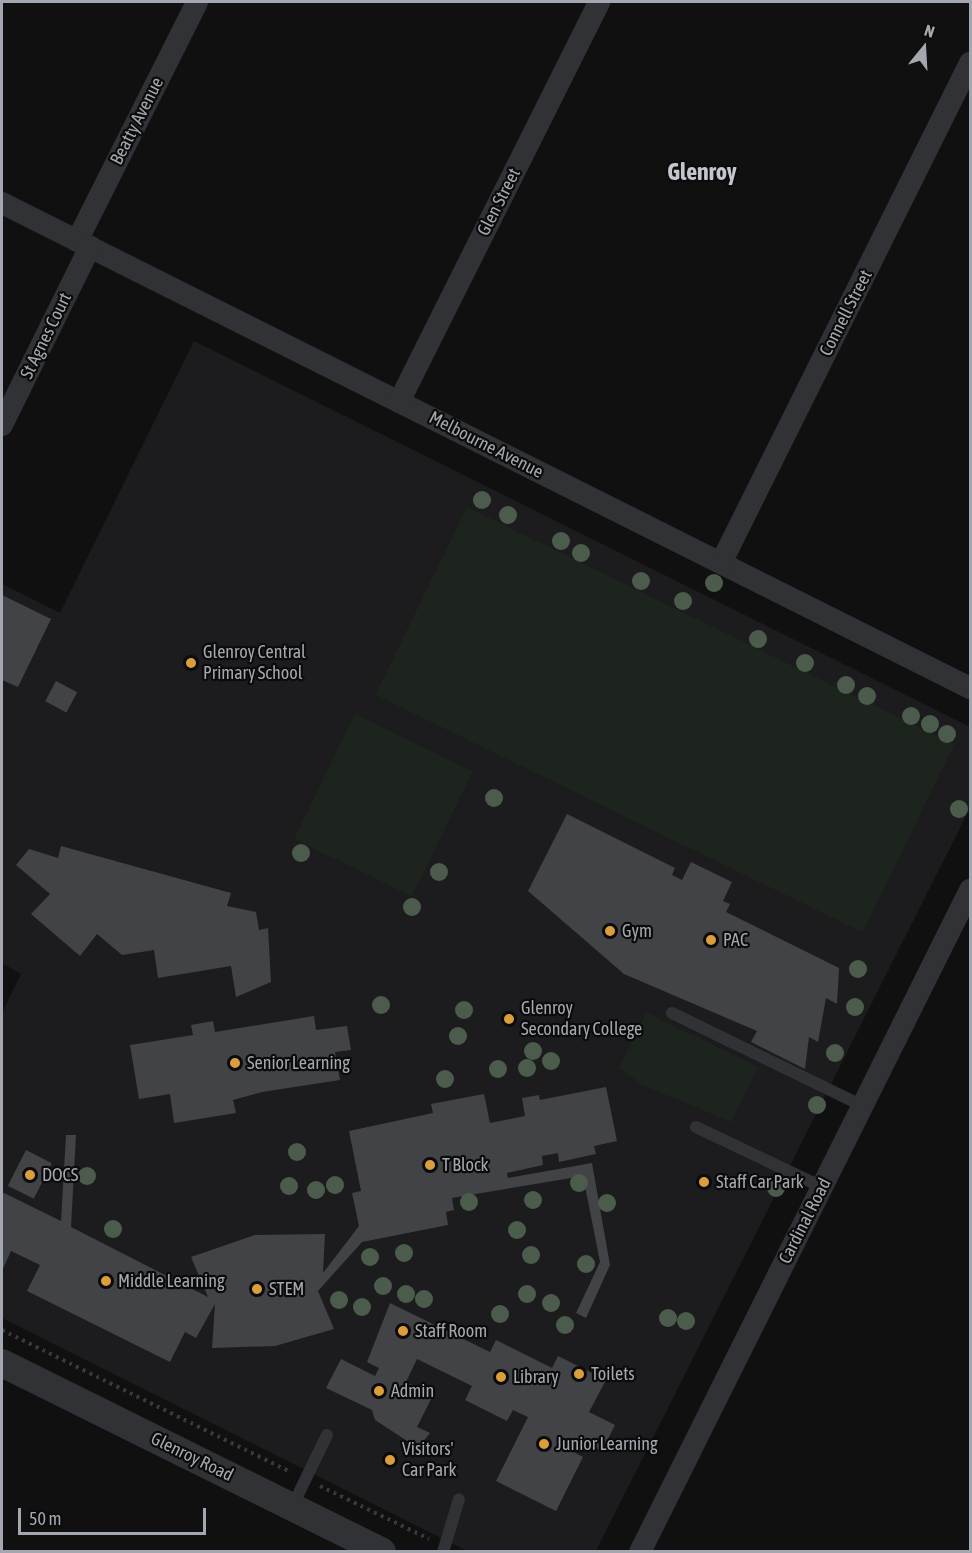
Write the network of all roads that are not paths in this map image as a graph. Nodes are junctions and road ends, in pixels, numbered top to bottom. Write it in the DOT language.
graph roads {
  1 [pos="197,2"];
  2 [pos="599,2"];
  3 [pos="970,63"];
  4 [pos="2,203"];
  5 [pos="84,244"];
  6 [pos="399,402"];
  7 [pos="2,425"];
  8 [pos="721,563"];
  9 [pos="970,688"];
  10 [pos="970,890"];
  11 [pos="672,1013"];
  12 [pos="863,1106"];
  13 [pos="696,1127"];
  14 [pos="822,1187"];
  15 [pos="2,1363"];
  16 [pos="327,1435"];
  17 [pos="459,1499"];
  18 [pos="292,1507"];
  19 [pos="444,1549"];
  20 [pos="382,1551"];
  21 [pos="640,1551"];
  1 -- 5 [label="street, Beatty Avenue"];
  2 -- 6 [label="street, Glen Street"];
  3 -- 8 [label="street, Connell Street"];
  4 -- 5 [label="street, Melbourne Avenue"];
  5 -- 6 [label="street, Melbourne Avenue"];
  5 -- 7 [label="street, St Agnes Court"];
  6 -- 8 [label="street, Melbourne Avenue"];
  8 -- 9 [label="street, Melbourne Avenue"];
  10 -- 12 [label="street, Cardinal Road"];
  11 -- 12 [label="lane"];
  12 -- 14 [label="street, Cardinal Road"];
  13 -- 14 [label="lane"];
  14 -- 21 [label="street, Cardinal Road"];
  15 -- 18 [label="street, Glenroy Road"];
  16 -- 18 [label="lane"];
  17 -- 19 [label="lane"];
  18 -- 20 [label="street, Glenroy Road"];
}
